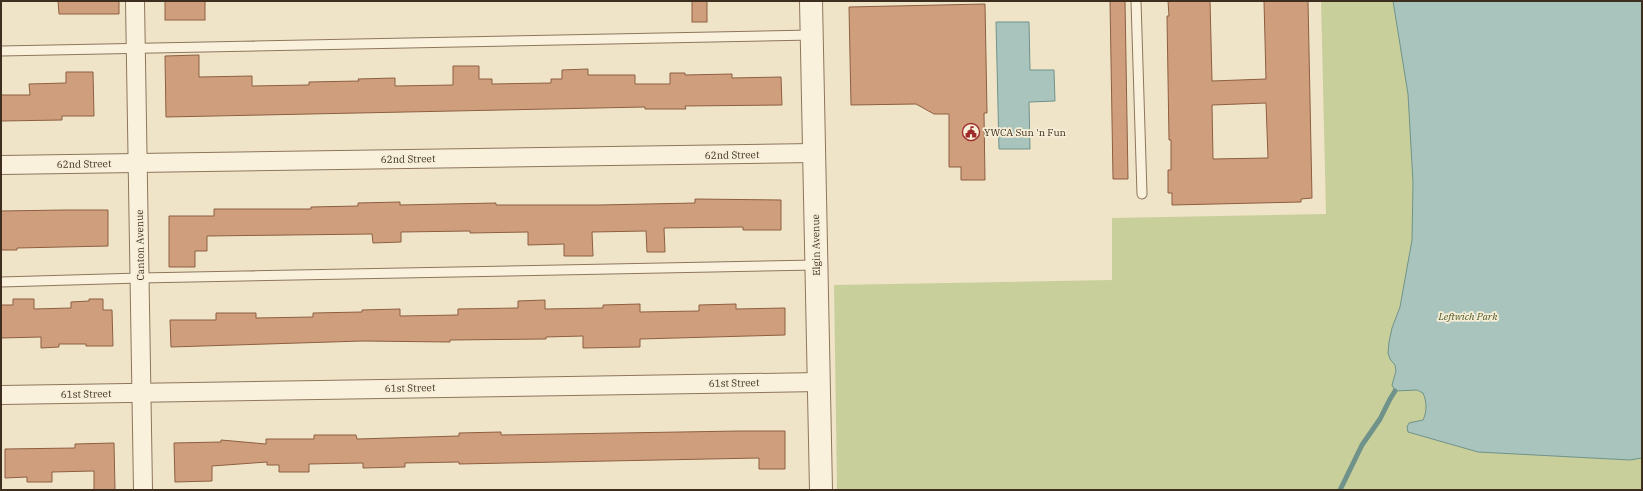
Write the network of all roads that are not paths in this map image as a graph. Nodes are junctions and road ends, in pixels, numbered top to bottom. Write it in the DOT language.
graph roads {
  1 [pos="135,1"];
  2 [pos="811,1"];
  3 [pos="1136,1"];
  4 [pos="812,35"];
  5 [pos="136,49"];
  6 [pos="1,51"];
  7 [pos="814,154"];
  8 [pos="138,163"];
  9 [pos="1,165"];
  10 [pos="1142,194"];
  11 [pos="816,265"];
  12 [pos="140,278"];
  13 [pos="1,282"];
  14 [pos="819,382"];
  15 [pos="142,393"];
  16 [pos="1,395"];
  17 [pos="143,490"];
  18 [pos="820,490"];
  1 -- 5 [label="street, Canton Avenue"];
  2 -- 4 [label="street, Elgin Avenue"];
  3 -- 10 [label="lane"];
  4 -- 5 [label="lane"];
  4 -- 7 [label="street, Elgin Avenue"];
  5 -- 6 [label="lane"];
  5 -- 8 [label="street, Canton Avenue"];
  7 -- 8 [label="street, 62nd Street"];
  7 -- 11 [label="street, Elgin Avenue"];
  8 -- 9 [label="street, 62nd Street"];
  8 -- 12 [label="street, Canton Avenue"];
  11 -- 12 [label="lane"];
  11 -- 14 [label="street, Elgin Avenue"];
  12 -- 13 [label="lane"];
  12 -- 15 [label="street, Canton Avenue"];
  14 -- 15 [label="street, 61st Street"];
  14 -- 18 [label="street, Elgin Avenue"];
  15 -- 16 [label="street, 61st Street"];
  15 -- 17 [label="street, Canton Avenue"];
}
